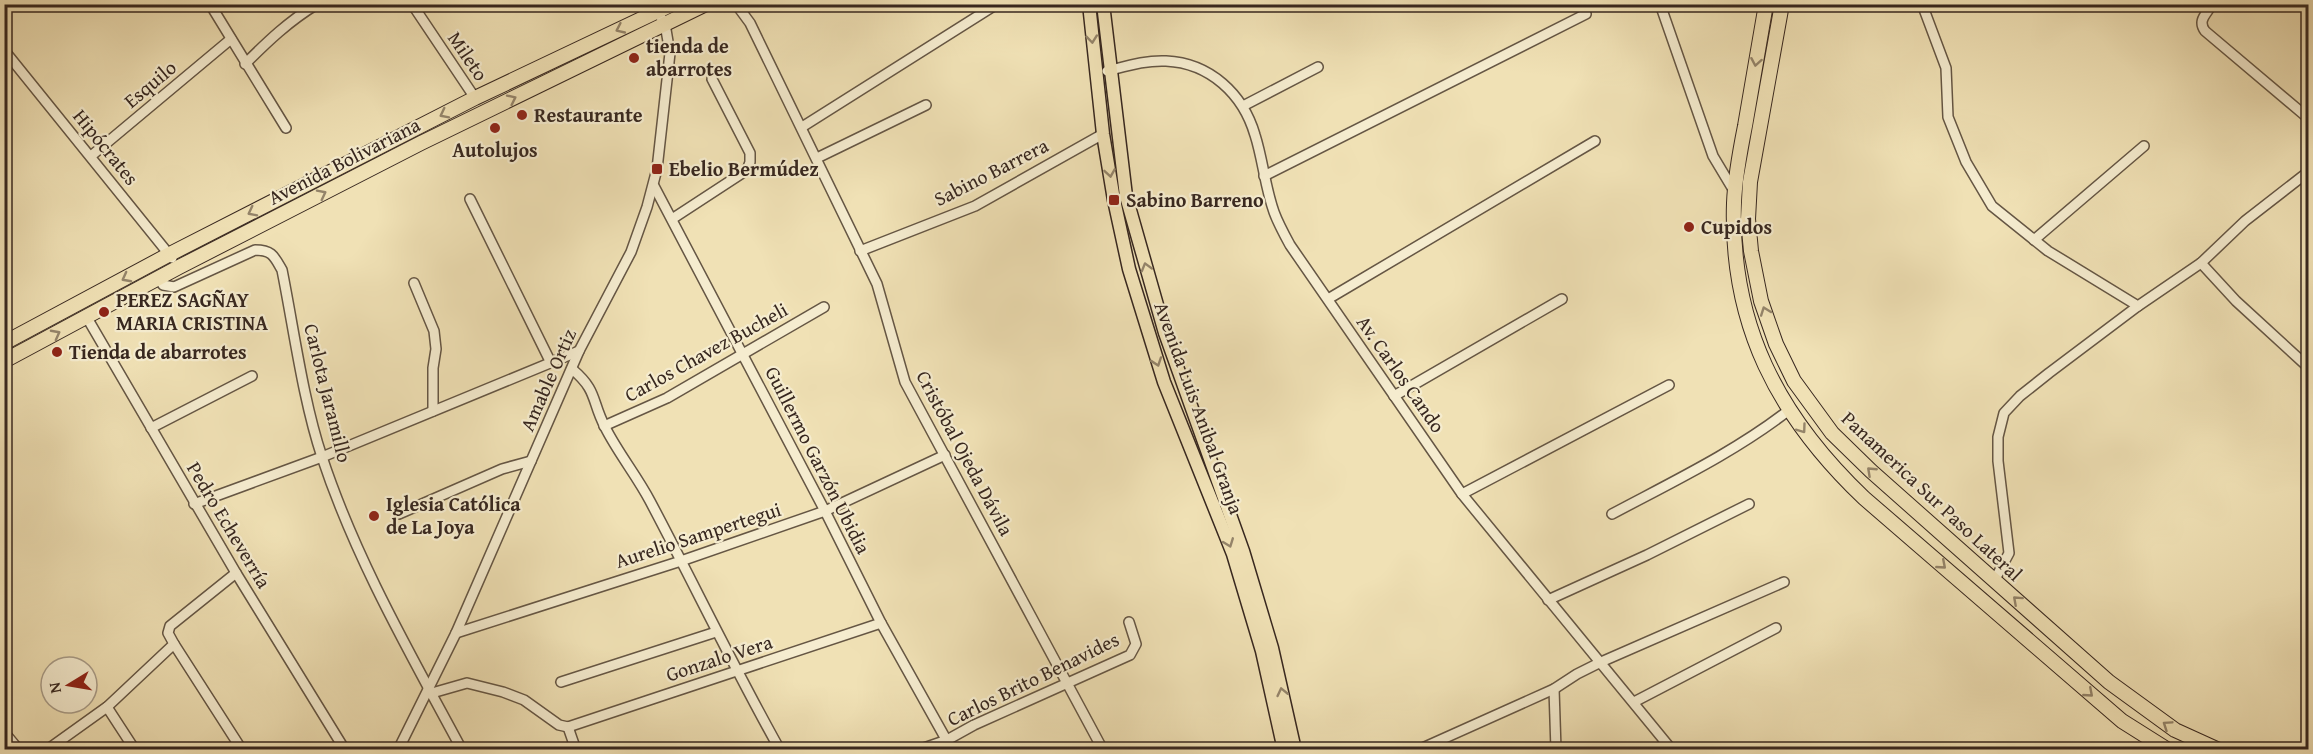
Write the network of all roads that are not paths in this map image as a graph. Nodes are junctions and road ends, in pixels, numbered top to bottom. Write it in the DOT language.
graph roads {
  1 [pos="210,4"];
  2 [pos="317,4"];
  3 [pos="412,4"];
  4 [pos="673,4"];
  5 [pos="706,4"];
  6 [pos="736,4"];
  7 [pos="997,4"];
  8 [pos="1089,4"];
  9 [pos="1103,4"];
  10 [pos="1660,4"];
  11 [pos="1766,4"];
  12 [pos="1782,4"];
  13 [pos="1922,4"];
  14 [pos="2212,4"];
  15 [pos="655,8"];
  16 [pos="1586,14"];
  17 [pos="665,24"];
  18 [pos="231,39"];
  19 [pos="4,50"];
  20 [pos="245,64"];
  21 [pos="1318,67"];
  22 [pos="1111,70"];
  23 [pos="1096,74"];
  24 [pos="712,79"];
  25 [pos="475,98"];
  26 [pos="926,105"];
  27 [pos="1243,106"];
  28 [pos="2308,118"];
  29 [pos="802,127"];
  30 [pos="286,128"];
  31 [pos="1103,134"];
  32 [pos="1595,141"];
  33 [pos="2144,146"];
  34 [pos="92,156"];
  35 [pos="817,158"];
  36 [pos="2308,172"];
  37 [pos="1264,176"];
  38 [pos="654,186"];
  39 [pos="1735,193"];
  40 [pos="470,199"];
  41 [pos="672,219"];
  42 [pos="2034,240"];
  43 [pos="860,251"];
  44 [pos="170,254"];
  45 [pos="2201,263"];
  46 [pos="179,267"];
  47 [pos="158,278"];
  48 [pos="414,283"];
  49 [pos="1562,298"];
  50 [pos="1328,299"];
  51 [pos="2138,306"];
  52 [pos="824,308"];
  53 [pos="86,316"];
  54 [pos="4,344"];
  55 [pos="579,351"];
  56 [pos="743,354"];
  57 [pos="4,361"];
  58 [pos="551,363"];
  59 [pos="2308,367"];
  60 [pos="572,369"];
  61 [pos="252,376"];
  62 [pos="1670,385"];
  63 [pos="1394,396"];
  64 [pos="1789,410"];
  65 [pos="433,411"];
  66 [pos="604,426"];
  67 [pos="151,428"];
  68 [pos="945,455"];
  69 [pos="322,457"];
  70 [pos="531,461"];
  71 [pos="1462,494"];
  72 [pos="194,504"];
  73 [pos="1749,504"];
  74 [pos="825,511"];
  75 [pos="399,514"];
  76 [pos="1612,514"];
  77 [pos="681,561"];
  78 [pos="236,573"];
  79 [pos="1994,581"];
  80 [pos="1784,582"];
  81 [pos="1548,600"];
  82 [pos="1129,621"];
  83 [pos="881,623"];
  84 [pos="1776,628"];
  85 [pos="716,632"];
  86 [pos="456,633"];
  87 [pos="174,644"];
  88 [pos="1601,662"];
  89 [pos="736,671"];
  90 [pos="561,682"];
  91 [pos="1068,684"];
  92 [pos="1554,689"];
  93 [pos="430,690"];
  94 [pos="1634,702"];
  95 [pos="107,707"];
  96 [pos="568,727"];
  97 [pos="4,732"];
  98 [pos="950,745"];
  99 [pos="238,748"];
  100 [pos="19,750"];
  101 [pos="47,750"];
  102 [pos="135,750"];
  103 [pos="345,750"];
  104 [pos="398,750"];
  105 [pos="462,750"];
  106 [pos="576,750"];
  107 [pos="780,750"];
  108 [pos="918,750"];
  109 [pos="1103,750"];
  110 [pos="1284,750"];
  111 [pos="1296,750"];
  112 [pos="1418,750"];
  113 [pos="1556,750"];
  114 [pos="1672,750"];
  115 [pos="2168,750"];
  116 [pos="2219,750"];
  1 -- 18 [label="street"];
  2 -- 20 [label="street"];
  3 -- 25 [label="street, Mileto"];
  4 -- 15 [label="highway, Avenida Bolivariana"];
  5 -- 17 [label="highway, Avenida Bolivariana"];
  6 -- 29 [label="street, Cristóbal Ojeda Dávila"];
  7 -- 29 [label="street"];
  8 -- 23 [label="main road, Avenida Luis Anibal Granja, one-way"];
  9 -- 22 [label="main road, Avenida Luis Anibal Granja"];
  10 -- 39 [label="street"];
  11 -- 39 [label="highway, one-way"];
  79 -- 12 [label="highway, Panamerica Sur Paso Lateral, one-way"];
  13 -- 42 [label="street"];
  14 -- 28 [label="street"];
  15 -- 17 [label="street, Amable Ortiz"];
  15 -- 25 [label="highway, Avenida Bolivariana, one-way"];
  16 -- 37 [label="street"];
  17 -- 38 [label="street, Amable Ortiz"];
  46 -- 17 [label="highway, Avenida Bolivariana, one-way"];
  18 -- 20 [label="street"];
  18 -- 34 [label="street, Esquilo"];
  19 -- 34 [label="street, Hipócrates"];
  20 -- 30 [label="street"];
  21 -- 27 [label="street"];
  22 -- 23 [label="street, Av. Carlos Cando"];
  22 -- 27 [label="street, Av. Carlos Cando"];
  111 -- 22 [label="main road, Avenida Luis Anibal Granja, one-way"];
  23 -- 31 [label="main road, Avenida Luis Anibal Granja"];
  24 -- 41 [label="street"];
  25 -- 44 [label="highway, Avenida Bolivariana, one-way"];
  26 -- 35 [label="street"];
  27 -- 37 [label="street, Av. Carlos Cando"];
  29 -- 35 [label="street, Cristóbal Ojeda Dávila"];
  31 -- 43 [label="street, Sabino Barrera"];
  31 -- 110 [label="main road, Avenida Luis Anibal Granja, one-way"];
  32 -- 50 [label="street"];
  33 -- 42 [label="street"];
  34 -- 44 [label="street, Hipócrates"];
  35 -- 43 [label="street, Cristóbal Ojeda Dávila"];
  36 -- 45 [label="street"];
  37 -- 50 [label="street, Av. Carlos Cando"];
  38 -- 41 [label="street, Guillermo Garzón Ubidia"];
  38 -- 55 [label="street, Amable Ortiz"];
  39 -- 64 [label="highway"];
  40 -- 58 [label="street"];
  41 -- 56 [label="street, Guillermo Garzón Ubidia"];
  42 -- 51 [label="street"];
  43 -- 68 [label="street, Cristóbal Ojeda Dávila"];
  44 -- 46 [label="street, Hipócrates"];
  44 -- 54 [label="highway, Avenida Bolivariana, one-way"];
  45 -- 51 [label="street"];
  45 -- 59 [label="street"];
  46 -- 47 [label="highway, Avenida Bolivariana"];
  47 -- 53 [label="highway, Avenida Bolivariana"];
  47 -- 69 [label="street, Carlota Jaramillo"];
  48 -- 65 [label="street"];
  49 -- 63 [label="street"];
  50 -- 63 [label="street, Av. Carlos Cando"];
  51 -- 79 [label="street"];
  52 -- 56 [label="street, Carlos Chavez Bucheli"];
  57 -- 53 [label="highway, Avenida Bolivariana, one-way"];
  53 -- 67 [label="street, Pedro Echeverría"];
  55 -- 58 [label="street"];
  55 -- 60 [label="street, Amable Ortiz"];
  56 -- 66 [label="street, Carlos Chavez Bucheli"];
  56 -- 74 [label="street, Guillermo Garzón Ubidia"];
  58 -- 65 [label="street"];
  60 -- 66 [label="street"];
  60 -- 70 [label="street, Amable Ortiz"];
  61 -- 67 [label="street"];
  62 -- 71 [label="street"];
  63 -- 71 [label="street, Av. Carlos Cando"];
  64 -- 76 [label="street"];
  64 -- 115 [label="highway, one-way"];
  65 -- 69 [label="street"];
  66 -- 77 [label="street"];
  67 -- 72 [label="street, Pedro Echeverría"];
  68 -- 74 [label="street, Aurelio Sampertegui"];
  68 -- 91 [label="street, Cristóbal Ojeda Dávila"];
  69 -- 72 [label="street"];
  69 -- 93 [label="street, Carlota Jaramillo"];
  70 -- 75 [label="street"];
  70 -- 86 [label="street, Amable Ortiz"];
  71 -- 81 [label="street, Av. Carlos Cando"];
  72 -- 78 [label="street, Pedro Echeverría"];
  73 -- 81 [label="street"];
  74 -- 77 [label="street, Aurelio Sampertegui"];
  74 -- 83 [label="street, Guillermo Garzón Ubidia"];
  77 -- 85 [label="street"];
  77 -- 86 [label="street, Aurelio Sampertegui"];
  78 -- 87 [label="street"];
  78 -- 103 [label="street, Pedro Echeverría"];
  116 -- 79 [label="highway, Panamerica Sur Paso Lateral, one-way"];
  80 -- 88 [label="street"];
  81 -- 88 [label="street, Av. Carlos Cando"];
  82 -- 91 [label="street, Carlos Brito Benavides"];
  83 -- 89 [label="street, Gonzalo Vera"];
  83 -- 98 [label="street, Guillermo Garzón Ubidia"];
  84 -- 94 [label="street"];
  85 -- 89 [label="street"];
  85 -- 90 [label="street"];
  86 -- 93 [label="street, Amable Ortiz"];
  87 -- 95 [label="street"];
  87 -- 99 [label="street"];
  88 -- 92 [label="street"];
  88 -- 94 [label="street, Av. Carlos Cando"];
  89 -- 96 [label="street, Gonzalo Vera"];
  89 -- 107 [label="street"];
  91 -- 98 [label="street, Carlos Brito Benavides"];
  91 -- 109 [label="street, Cristóbal Ojeda Dávila"];
  92 -- 112 [label="street"];
  92 -- 113 [label="street"];
  93 -- 96 [label="street"];
  93 -- 104 [label="street, Amable Ortiz"];
  93 -- 105 [label="street, Carlota Jaramillo"];
  94 -- 114 [label="street, Av. Carlos Cando"];
  95 -- 101 [label="street"];
  95 -- 102 [label="street"];
  96 -- 106 [label="street"];
  97 -- 100 [label="street"];
  98 -- 108 [label="street, Carlos Brito Benavides"];
}
